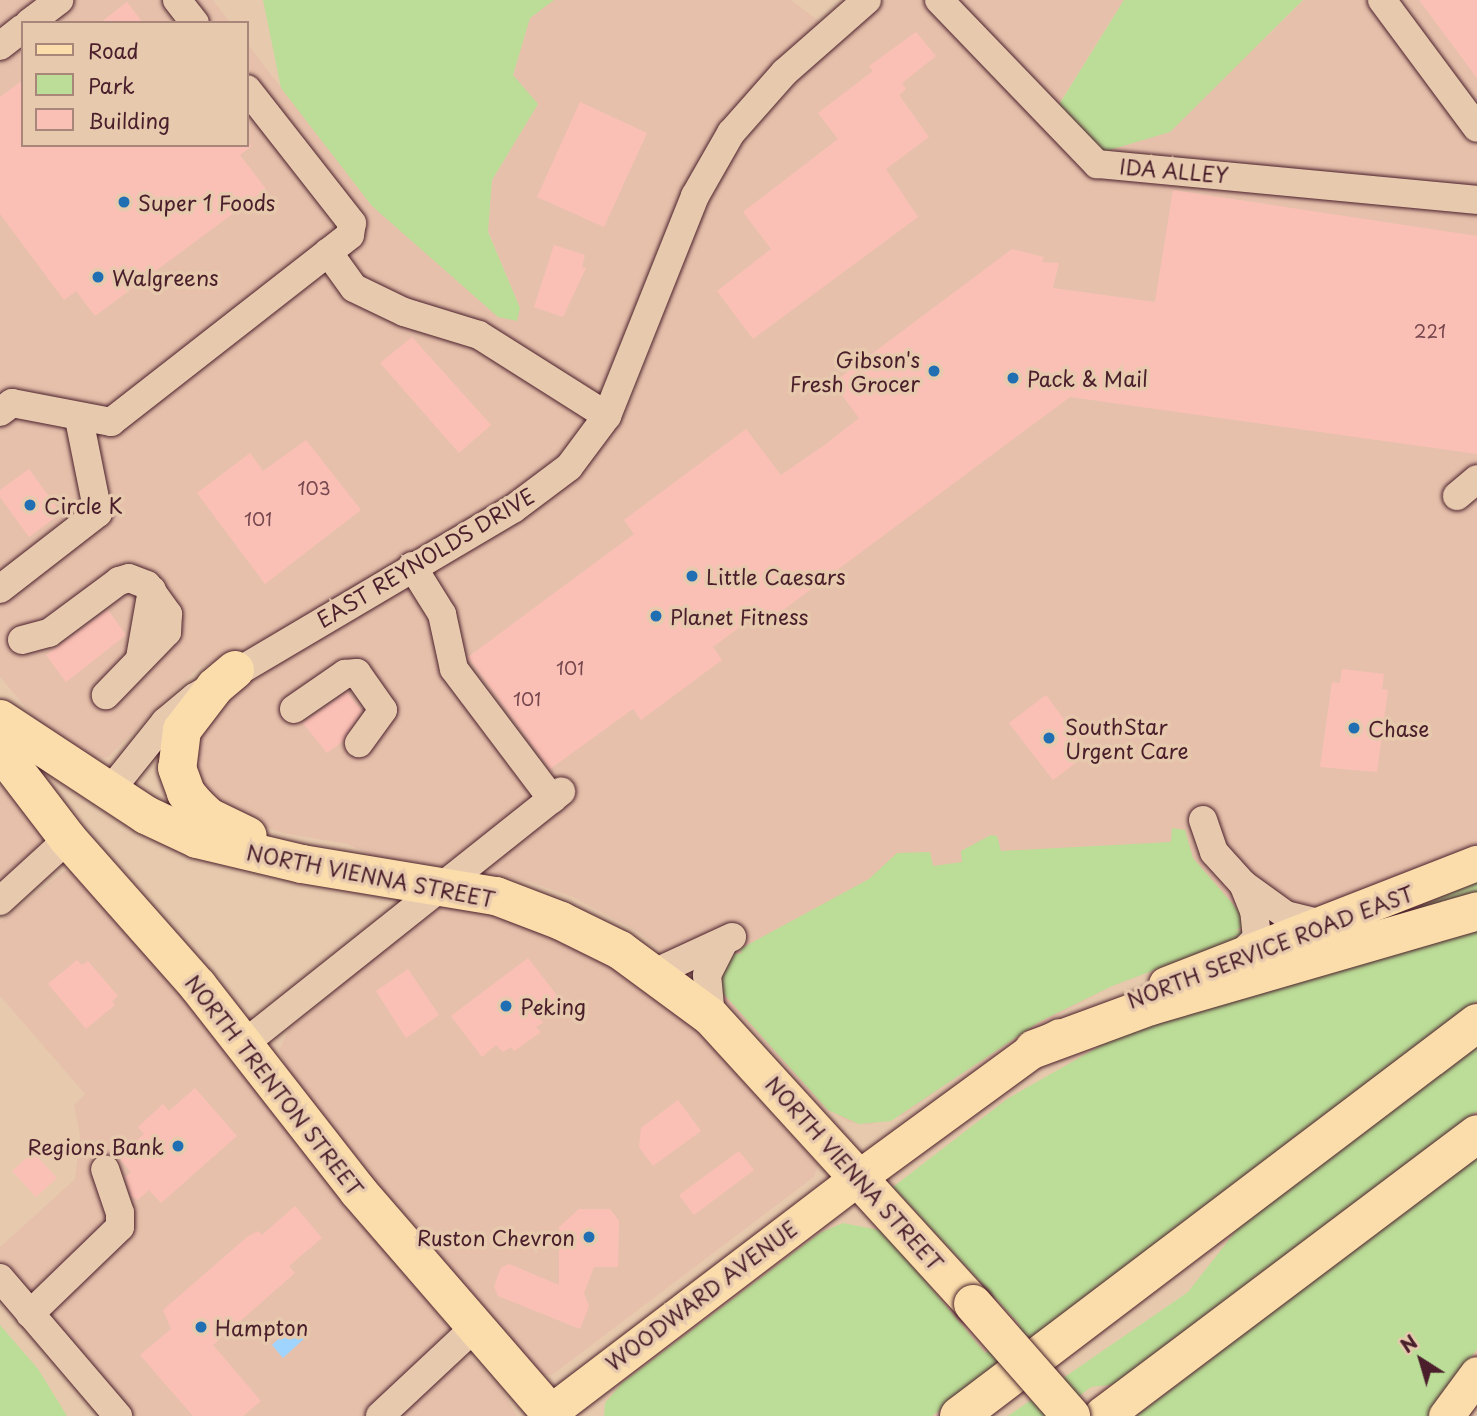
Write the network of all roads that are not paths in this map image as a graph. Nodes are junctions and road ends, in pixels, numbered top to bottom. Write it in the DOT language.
graph roads {
  1 [pos="59,0"];
  2 [pos="177,0"];
  3 [pos="867,0"];
  4 [pos="939,0"];
  5 [pos="1382,0"];
  6 [pos="32,21"];
  7 [pos="193,21"];
  8 [pos="21,30"];
  9 [pos="0,46"];
  10 [pos="248,90"];
  11 [pos="1477,128"];
  12 [pos="1477,200"];
  13 [pos="328,252"];
  14 [pos="0,412"];
  15 [pos="607,416"];
  16 [pos="79,419"];
  17 [pos="412,566"];
  18 [pos="0,589"];
  19 [pos="22,640"];
  20 [pos="235,670"];
  21 [pos="106,695"];
  22 [pos="294,709"];
  23 [pos="0,719"];
  24 [pos="359,743"];
  25 [pos="0,750"];
  26 [pos="109,792"];
  27 [pos="1203,820"];
  28 [pos="68,839"];
  29 [pos="1477,863"];
  30 [pos="356,873"];
  31 [pos="1243,884"];
  32 [pos="440,885"];
  33 [pos="0,901"];
  34 [pos="1477,911"];
  35 [pos="1326,925"];
  36 [pos="1234,960"];
  37 [pos="654,973"];
  38 [pos="711,1017"];
  39 [pos="1477,1023"];
  40 [pos="245,1043"];
  41 [pos="1034,1049"];
  42 [pos="1477,1134"];
  43 [pos="105,1169"];
  44 [pos="859,1177"];
  45 [pos="0,1278"];
  46 [pos="30,1314"];
  47 [pos="474,1328"];
  48 [pos="1477,1374"];
  49 [pos="549,1414"];
  50 [pos="118,1416"];
  51 [pos="380,1416"];
  52 [pos="959,1416"];
  53 [pos="1071,1416"];
  54 [pos="1104,1416"];
  55 [pos="1446,1416"];
  1 -- 6 [label="street"];
  2 -- 7 [label="street"];
  3 -- 15 [label="street, EAST REYNOLDS DRIVE"];
  4 -- 12 [label="street, IDA ALLEY"];
  5 -- 11 [label="street"];
  8 -- 9 [label="street"];
  10 -- 13 [label="street"];
  13 -- 15 [label="street"];
  13 -- 16 [label="street"];
  14 -- 16 [label="street"];
  15 -- 17 [label="street, EAST REYNOLDS DRIVE"];
  16 -- 18 [label="street"];
  17 -- 20 [label="street, EAST REYNOLDS DRIVE"];
  17 -- 32 [label="street"];
  19 -- 21 [label="street"];
  20 -- 26 [label="street, EAST REYNOLDS DRIVE"];
  20 -- 30 [label="highway"];
  22 -- 24 [label="street"];
  23 -- 26 [label="highway, NORTH VIENNA STREET"];
  25 -- 28 [label="highway, NORTH TRENTON STREET"];
  26 -- 28 [label="highway"];
  26 -- 30 [label="highway, NORTH VIENNA STREET"];
  27 -- 31 [label="street"];
  28 -- 33 [label="street"];
  28 -- 40 [label="highway, NORTH TRENTON STREET"];
  29 -- 35 [label="main road, NORTH SERVICE ROAD EAST"];
  30 -- 32 [label="highway, NORTH VIENNA STREET"];
  31 -- 35 [label="street"];
  31 -- 36 [label="street"];
  32 -- 37 [label="highway, NORTH VIENNA STREET"];
  32 -- 40 [label="street"];
  34 -- 41 [label="highway"];
  35 -- 36 [label="main road, NORTH SERVICE ROAD EAST"];
  36 -- 41 [label="main road, NORTH SERVICE ROAD EAST"];
  37 -- 38 [label="highway, NORTH VIENNA STREET"];
  37 -- 38 [label="street"];
  38 -- 44 [label="highway, NORTH VIENNA STREET"];
  39 -- 52 [label="highway"];
  40 -- 47 [label="highway, NORTH TRENTON STREET"];
  41 -- 44 [label="main road, NORTH SERVICE ROAD EAST"];
  42 -- 54 [label="highway"];
  43 -- 46 [label="street"];
  44 -- 49 [label="main road, WOODWARD AVENUE"];
  44 -- 53 [label="highway, NORTH VIENNA STREET, bridge"];
  45 -- 46 [label="street"];
  46 -- 50 [label="street"];
  47 -- 49 [label="highway, NORTH TRENTON STREET"];
  47 -- 51 [label="street"];
  48 -- 55 [label="main road"];
}
